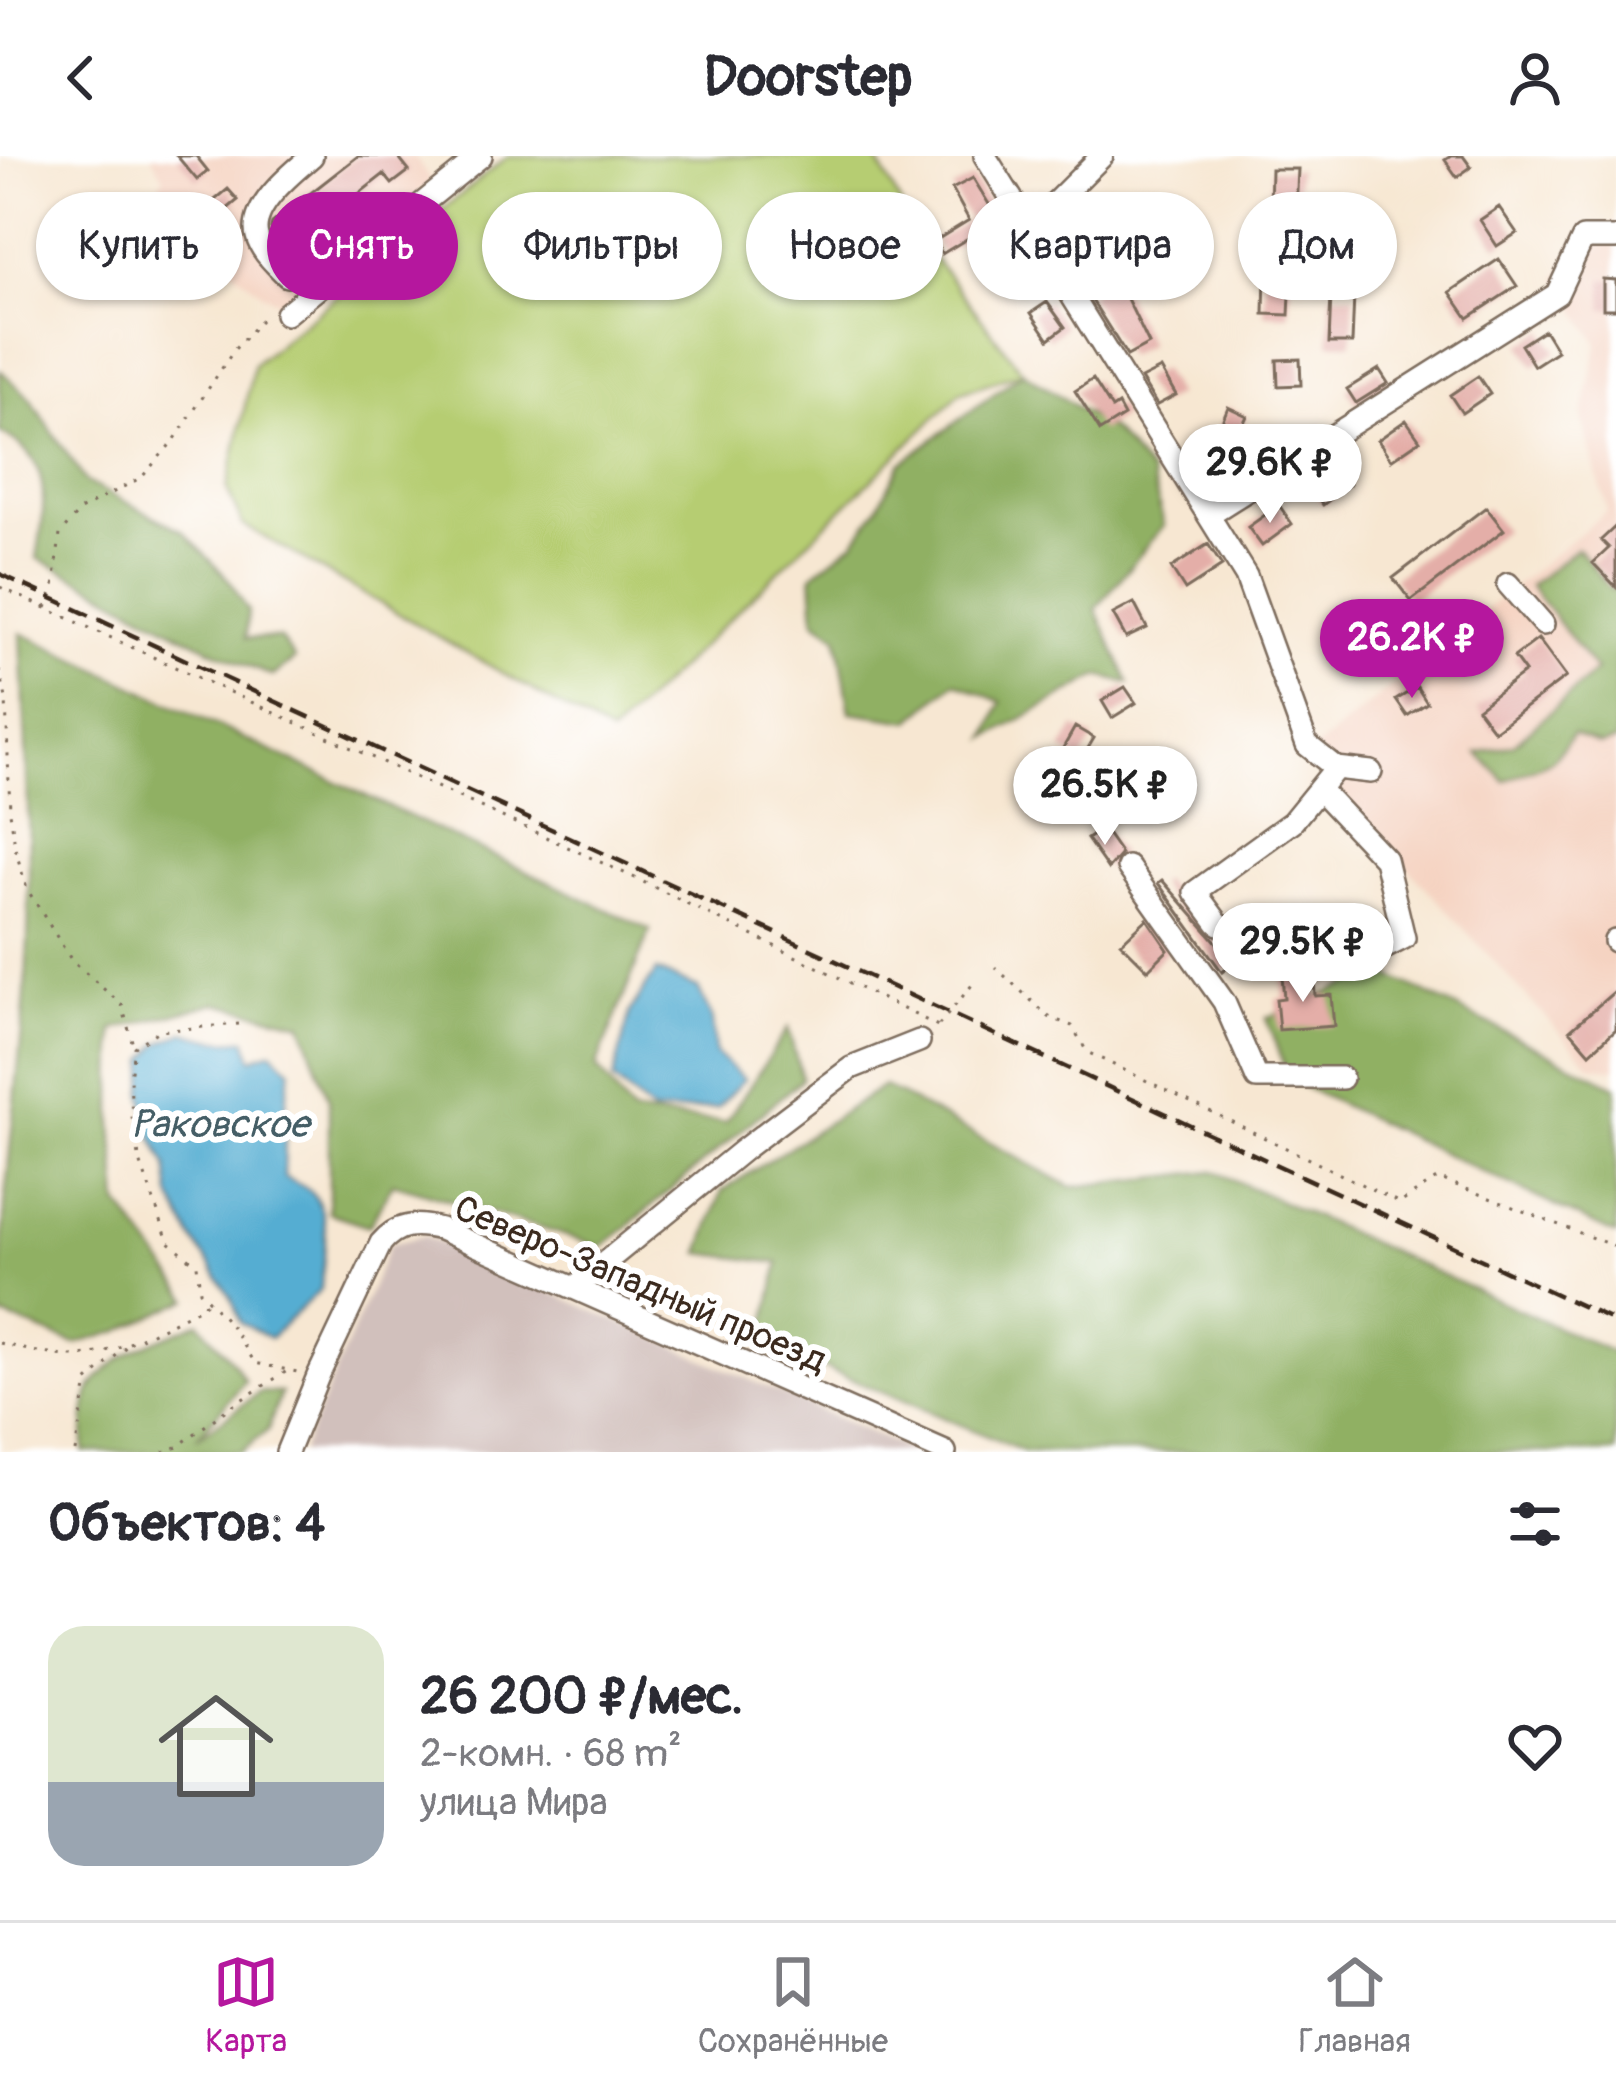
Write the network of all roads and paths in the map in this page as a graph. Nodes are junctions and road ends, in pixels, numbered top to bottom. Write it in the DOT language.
graph roads {
  1 [pos="312,156"];
  2 [pos="481,156"];
  3 [pos="985,156"];
  4 [pos="1102,156"];
  5 [pos="275,192"];
  6 [pos="1008,192"];
  7 [pos="1066,192"];
  8 [pos="267,203"];
  9 [pos="1616,238"];
  10 [pos="267,254"];
  11 [pos="1075,300"];
  12 [pos="286,314"];
  13 [pos="1208,515"];
  14 [pos="1508,584"];
  15 [pos="0,586"];
  16 [pos="45,609"];
  17 [pos="1543,624"];
  18 [pos="0,670"];
  19 [pos="1336,768"];
  20 [pos="1371,772"];
  21 [pos="1319,789"];
  22 [pos="1128,867"];
  23 [pos="995,967"];
  24 [pos="971,985"];
  25 [pos="239,1024"];
  26 [pos="938,1026"];
  27 [pos="919,1041"];
  28 [pos="134,1046"];
  29 [pos="1342,1078"];
  30 [pos="1616,1247"];
  31 [pos="574,1287"];
  32 [pos="209,1301"];
  33 [pos="135,1339"];
  34 [pos="0,1343"];
  35 [pos="289,1370"];
  36 [pos="318,1376"];
  37 [pos="74,1452"];
  38 [pos="163,1452"];
  39 [pos="286,1452"];
  40 [pos="945,1452"];
  1 -- 5 [label="street"];
  2 -- 12 [label="street"];
  3 -- 6 [label="street"];
  4 -- 7 [label="street"];
  8 -- 10 [label="street"];
  9 -- 13 [label="street"];
  11 -- 13 [label="street"];
  12 -- 16 [label="path"];
  13 -- 19 [label="street"];
  14 -- 17 [label="street"];
  15 -- 16 [label="path"];
  16 -- 26 [label="path"];
  18 -- 28 [label="path"];
  19 -- 20 [label="street"];
  19 -- 21 [label="street"];
  21 -- 21 [label="street"];
  22 -- 29 [label="street"];
  23 -- 30 [label="path"];
  24 -- 26 [label="path"];
  25 -- 28 [label="path"];
  26 -- 27 [label="path"];
  27 -- 31 [label="street"];
  28 -- 32 [label="path"];
  31 -- 36 [label="street, Северо-Западный проезд"];
  31 -- 40 [label="street, Северо-Западный проезд"];
  32 -- 33 [label="path"];
  32 -- 35 [label="path"];
  33 -- 34 [label="path"];
  33 -- 37 [label="path"];
  35 -- 36 [label="path"];
  35 -- 38 [label="path"];
  36 -- 39 [label="street"];
}
